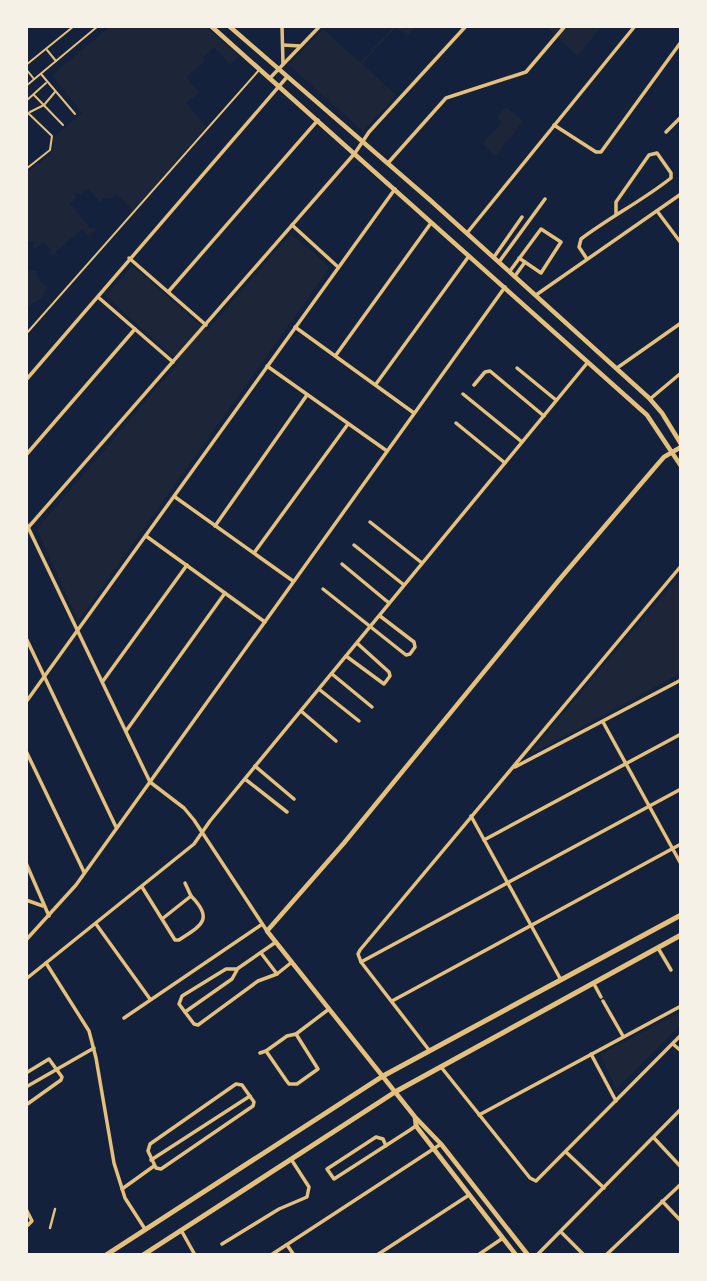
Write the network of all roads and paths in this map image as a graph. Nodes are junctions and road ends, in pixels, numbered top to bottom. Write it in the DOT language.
graph roads {
  1 [pos="74,26"];
  2 [pos="98,26"];
  3 [pos="211,26"];
  4 [pos="229,26"];
  5 [pos="282,26"];
  6 [pos="320,26"];
  7 [pos="466,26"];
  8 [pos="565,26"];
  9 [pos="635,26"];
  10 [pos="681,42"];
  11 [pos="283,44"];
  12 [pos="300,46"];
  13 [pos="46,49"];
  14 [pos="56,61"];
  15 [pos="283,64"];
  16 [pos="26,65"];
  17 [pos="26,69"];
  18 [pos="260,69"];
  19 [pos="278,69"];
  20 [pos="41,74"];
  21 [pos="287,77"];
  22 [pos="270,78"];
  23 [pos="34,79"];
  24 [pos="47,82"];
  25 [pos="26,86"];
  26 [pos="279,86"];
  27 [pos="56,91"];
  28 [pos="34,94"];
  29 [pos="26,101"];
  30 [pos="44,104"];
  31 [pos="28,112"];
  32 [pos="75,114"];
  33 [pos="681,117"];
  34 [pos="317,120"];
  35 [pos="63,125"];
  36 [pos="554,125"];
  37 [pos="666,132"];
  38 [pos="363,141"];
  39 [pos="355,153"];
  40 [pos="388,163"];
  41 [pos="26,169"];
  42 [pos="395,189"];
  43 [pos="681,194"];
  44 [pos="545,198"];
  45 [pos="657,210"];
  46 [pos="616,214"];
  47 [pos="522,217"];
  48 [pos="433,221"];
  49 [pos="292,225"];
  50 [pos="467,233"];
  51 [pos="681,243"];
  52 [pos="470,255"];
  53 [pos="494,257"];
  54 [pos="130,258"];
  55 [pos="519,258"];
  56 [pos="587,259"];
  57 [pos="499,262"];
  58 [pos="525,262"];
  59 [pos="338,267"];
  60 [pos="510,271"];
  61 [pos="515,276"];
  62 [pos="506,287"];
  63 [pos="169,291"];
  64 [pos="536,295"];
  65 [pos="98,298"];
  66 [pos="681,323"];
  67 [pos="206,325"];
  68 [pos="296,327"];
  69 [pos="135,329"];
  70 [pos="26,334"];
  71 [pos="337,355"];
  72 [pos="173,362"];
  73 [pos="589,362"];
  74 [pos="267,366"];
  75 [pos="517,368"];
  76 [pos="617,368"];
  77 [pos="681,373"];
  78 [pos="26,380"];
  79 [pos="376,384"];
  80 [pos="474,384"];
  81 [pos="463,394"];
  82 [pos="307,395"];
  83 [pos="650,399"];
  84 [pos="556,400"];
  85 [pos="414,413"];
  86 [pos="544,416"];
  87 [pos="456,423"];
  88 [pos="348,424"];
  89 [pos="522,442"];
  90 [pos="681,446"];
  91 [pos="387,451"];
  92 [pos="673,452"];
  93 [pos="26,455"];
  94 [pos="505,463"];
  95 [pos="681,466"];
  96 [pos="174,496"];
  97 [pos="369,522"];
  98 [pos="27,526"];
  99 [pos="215,526"];
  100 [pos="146,536"];
  101 [pos="354,545"];
  102 [pos="254,553"];
  103 [pos="422,563"];
  104 [pos="341,564"];
  105 [pos="187,565"];
  106 [pos="681,566"];
  107 [pos="293,581"];
  108 [pos="404,585"];
  109 [pos="323,589"];
  110 [pos="225,593"];
  111 [pos="389,604"];
  112 [pos="380,616"];
  113 [pos="265,622"];
  114 [pos="371,627"];
  115 [pos="78,629"];
  116 [pos="26,638"];
  117 [pos="357,644"];
  118 [pos="346,656"];
  119 [pos="332,674"];
  120 [pos="44,676"];
  121 [pos="681,680"];
  122 [pos="103,681"];
  123 [pos="319,689"];
  124 [pos="26,702"];
  125 [pos="372,707"];
  126 [pos="301,711"];
  127 [pos="359,721"];
  128 [pos="603,722"];
  129 [pos="126,731"];
  130 [pos="681,734"];
  131 [pos="336,741"];
  132 [pos="26,751"];
  133 [pos="625,764"];
  134 [pos="255,766"];
  135 [pos="513,768"];
  136 [pos="245,779"];
  137 [pos="150,782"];
  138 [pos="681,789"];
  139 [pos="294,799"];
  140 [pos="648,806"];
  141 [pos="286,812"];
  142 [pos="471,816"];
  143 [pos="116,827"];
  144 [pos="201,834"];
  145 [pos="484,840"];
  146 [pos="681,844"];
  147 [pos="672,849"];
  148 [pos="26,863"];
  149 [pos="681,864"];
  150 [pos="84,872"];
  151 [pos="185,883"];
  152 [pos="507,883"];
  153 [pos="142,887"];
  154 [pos="191,896"];
  155 [pos="26,900"];
  156 [pos="43,906"];
  157 [pos="681,915"];
  158 [pos="49,916"];
  159 [pos="162,919"];
  160 [pos="96,924"];
  161 [pos="262,924"];
  162 [pos="531,926"];
  163 [pos="267,931"];
  164 [pos="681,936"];
  165 [pos="26,940"];
  166 [pos="275,942"];
  167 [pos="658,948"];
  168 [pos="261,953"];
  169 [pos="292,962"];
  170 [pos="362,962"];
  171 [pos="46,963"];
  172 [pos="237,969"];
  173 [pos="671,970"];
  174 [pos="277,974"];
  175 [pos="26,979"];
  176 [pos="561,980"];
  177 [pos="593,983"];
  178 [pos="150,999"];
  179 [pos="392,1001"];
  180 [pos="681,1006"];
  181 [pos="329,1009"];
  182 [pos="185,1012"];
  183 [pos="124,1018"];
  184 [pos="296,1034"];
  185 [pos="681,1035"];
  186 [pos="623,1036"];
  187 [pos="673,1044"];
  188 [pos="94,1047"];
  189 [pos="266,1051"];
  190 [pos="430,1051"];
  191 [pos="681,1051"];
  192 [pos="260,1053"];
  193 [pos="591,1054"];
  194 [pos="441,1067"];
  195 [pos="57,1068"];
  196 [pos="26,1073"];
  197 [pos="383,1076"];
  198 [pos="26,1087"];
  199 [pos="395,1092"];
  200 [pos="250,1096"];
  201 [pos="616,1101"];
  202 [pos="26,1105"];
  203 [pos="681,1109"];
  204 [pos="479,1115"];
  205 [pos="415,1117"];
  206 [pos="422,1122"];
  207 [pos="416,1126"];
  208 [pos="653,1137"];
  209 [pos="441,1144"];
  210 [pos="386,1146"];
  211 [pos="434,1149"];
  212 [pos="566,1152"];
  213 [pos="291,1159"];
  214 [pos="151,1160"];
  215 [pos="154,1166"];
  216 [pos="681,1167"];
  217 [pos="681,1184"];
  218 [pos="604,1188"];
  219 [pos="122,1189"];
  220 [pos="469,1195"];
  221 [pos="662,1201"];
  222 [pos="26,1209"];
  223 [pos="55,1209"];
  224 [pos="495,1211"];
  225 [pos="487,1217"];
  226 [pos="681,1221"];
  227 [pos="26,1227"];
  228 [pos="50,1228"];
  229 [pos="145,1229"];
  230 [pos="181,1230"];
  231 [pos="560,1231"];
  232 [pos="503,1238"];
  233 [pos="222,1244"];
  234 [pos="287,1245"];
  235 [pos="106,1255"];
  236 [pos="143,1255"];
  237 [pos="195,1255"];
  238 [pos="271,1255"];
  239 [pos="294,1255"];
  240 [pos="377,1255"];
  241 [pos="478,1255"];
  242 [pos="516,1255"];
  243 [pos="528,1255"];
  244 [pos="537,1255"];
  245 [pos="584,1255"];
  246 [pos="606,1255"];
  1 -- 13 [label="lane"];
  2 -- 14 [label="lane"];
  3 -- 18 [label="main road"];
  4 -- 19 [label="main road"];
  5 -- 11 [label="street"];
  6 -- 12 [label="street"];
  7 -- 38 [label="street"];
  8 -- 40 [label="street"];
  9 -- 36 [label="street"];
  10 -- 36 [label="street"];
  11 -- 12 [label="street"];
  11 -- 15 [label="street"];
  12 -- 15 [label="street"];
  13 -- 14 [label="lane"];
  13 -- 16 [label="lane"];
  14 -- 20 [label="lane"];
  15 -- 19 [label="street"];
  17 -- 23 [label="lane"];
  18 -- 22 [label="main road"];
  18 -- 70 [label="lane"];
  19 -- 21 [label="main road"];
  19 -- 22 [label="street"];
  20 -- 23 [label="lane"];
  20 -- 24 [label="lane"];
  21 -- 26 [label="street"];
  21 -- 38 [label="main road"];
  22 -- 26 [label="main road"];
  23 -- 25 [label="lane"];
  24 -- 27 [label="lane"];
  24 -- 28 [label="lane"];
  26 -- 34 [label="main road"];
  26 -- 54 [label="street"];
  27 -- 30 [label="lane"];
  27 -- 32 [label="lane"];
  28 -- 29 [label="lane"];
  28 -- 30 [label="lane"];
  30 -- 31 [label="lane"];
  30 -- 35 [label="lane"];
  31 -- 41 [label="lane"];
  33 -- 37 [label="street"];
  34 -- 39 [label="main road"];
  34 -- 63 [label="street"];
  36 -- 50 [label="street"];
  38 -- 39 [label="street"];
  38 -- 40 [label="main road"];
  39 -- 42 [label="main road"];
  39 -- 49 [label="street"];
  40 -- 50 [label="main road"];
  42 -- 48 [label="main road"];
  42 -- 59 [label="street"];
  43 -- 45 [label="street"];
  44 -- 57 [label="street"];
  45 -- 51 [label="street"];
  45 -- 56 [label="street"];
  46 -- 46 [label="street"];
  46 -- 56 [label="street"];
  47 -- 53 [label="street"];
  48 -- 52 [label="main road"];
  48 -- 71 [label="street"];
  49 -- 59 [label="street"];
  49 -- 67 [label="street"];
  50 -- 53 [label="main road"];
  52 -- 62 [label="main road"];
  52 -- 79 [label="street"];
  53 -- 57 [label="main road"];
  54 -- 63 [label="street"];
  54 -- 65 [label="street"];
  55 -- 58 [label="street"];
  55 -- 58 [label="street"];
  55 -- 60 [label="street"];
  56 -- 64 [label="street"];
  57 -- 60 [label="main road"];
  58 -- 61 [label="street"];
  59 -- 68 [label="street"];
  60 -- 61 [label="main road"];
  61 -- 64 [label="main road"];
  62 -- 73 [label="main road"];
  62 -- 85 [label="street"];
  63 -- 67 [label="street"];
  64 -- 76 [label="main road"];
  65 -- 69 [label="street"];
  65 -- 78 [label="street"];
  66 -- 76 [label="street"];
  67 -- 72 [label="street"];
  68 -- 71 [label="street"];
  68 -- 74 [label="street"];
  69 -- 72 [label="street"];
  69 -- 93 [label="street"];
  71 -- 79 [label="street"];
  72 -- 98 [label="street"];
  73 -- 84 [label="street"];
  73 -- 92 [label="main road"];
  74 -- 82 [label="street"];
  74 -- 96 [label="street"];
  75 -- 84 [label="street"];
  76 -- 83 [label="main road"];
  77 -- 83 [label="street"];
  79 -- 85 [label="street"];
  80 -- 86 [label="street"];
  81 -- 89 [label="street"];
  82 -- 88 [label="street"];
  82 -- 99 [label="street"];
  83 -- 90 [label="main road"];
  84 -- 86 [label="street"];
  85 -- 91 [label="street"];
  86 -- 89 [label="street"];
  87 -- 94 [label="street"];
  88 -- 91 [label="street"];
  88 -- 102 [label="street"];
  89 -- 94 [label="street"];
  90 -- 92 [label="main road"];
  91 -- 107 [label="street"];
  92 -- 95 [label="main road"];
  92 -- 163 [label="main road"];
  94 -- 103 [label="street"];
  96 -- 99 [label="street"];
  96 -- 100 [label="street"];
  97 -- 103 [label="street"];
  98 -- 115 [label="street"];
  99 -- 102 [label="street"];
  100 -- 105 [label="street"];
  100 -- 115 [label="street"];
  101 -- 108 [label="street"];
  102 -- 107 [label="street"];
  103 -- 108 [label="street"];
  104 -- 111 [label="street"];
  105 -- 110 [label="street"];
  105 -- 122 [label="street"];
  106 -- 135 [label="street"];
  107 -- 113 [label="street"];
  108 -- 111 [label="street"];
  109 -- 114 [label="street"];
  110 -- 113 [label="street"];
  110 -- 129 [label="street"];
  111 -- 112 [label="street"];
  112 -- 114 [label="street"];
  112 -- 114 [label="street"];
  113 -- 137 [label="street"];
  114 -- 117 [label="street"];
  115 -- 120 [label="street"];
  115 -- 122 [label="street"];
  116 -- 120 [label="street"];
  117 -- 118 [label="street"];
  117 -- 118 [label="street"];
  118 -- 119 [label="street"];
  119 -- 123 [label="street"];
  119 -- 125 [label="street"];
  120 -- 124 [label="street"];
  120 -- 143 [label="street"];
  121 -- 128 [label="street"];
  122 -- 129 [label="street"];
  123 -- 126 [label="street"];
  123 -- 127 [label="street"];
  126 -- 131 [label="street"];
  126 -- 134 [label="street"];
  128 -- 133 [label="street"];
  128 -- 135 [label="street"];
  129 -- 137 [label="street"];
  130 -- 133 [label="street"];
  132 -- 150 [label="street"];
  133 -- 140 [label="street"];
  133 -- 145 [label="street"];
  134 -- 136 [label="street"];
  134 -- 139 [label="street"];
  135 -- 142 [label="street"];
  136 -- 141 [label="street"];
  136 -- 144 [label="street"];
  137 -- 143 [label="street"];
  137 -- 144 [label="street"];
  138 -- 140 [label="street"];
  140 -- 147 [label="street"];
  140 -- 152 [label="street"];
  142 -- 145 [label="street"];
  142 -- 170 [label="street"];
  143 -- 150 [label="street"];
  144 -- 153 [label="street"];
  144 -- 161 [label="street"];
  145 -- 152 [label="street"];
  146 -- 147 [label="street"];
  147 -- 149 [label="street"];
  147 -- 162 [label="street"];
  148 -- 156 [label="street"];
  150 -- 158 [label="street"];
  151 -- 154 [label="street"];
  152 -- 162 [label="street"];
  152 -- 170 [label="street"];
  153 -- 159 [label="street"];
  153 -- 160 [label="street"];
  154 -- 159 [label="street"];
  154 -- 159 [label="street"];
  155 -- 156 [label="street"];
  156 -- 158 [label="street"];
  157 -- 176 [label="main road"];
  158 -- 165 [label="street"];
  160 -- 171 [label="street"];
  160 -- 178 [label="street"];
  161 -- 163 [label="street"];
  161 -- 178 [label="street"];
  162 -- 176 [label="street"];
  162 -- 179 [label="street"];
  163 -- 166 [label="main road"];
  164 -- 167 [label="main road"];
  166 -- 168 [label="street"];
  166 -- 169 [label="main road"];
  167 -- 173 [label="street"];
  167 -- 177 [label="main road"];
  168 -- 172 [label="street"];
  168 -- 174 [label="street"];
  169 -- 174 [label="street"];
  169 -- 181 [label="main road"];
  170 -- 179 [label="street"];
  171 -- 175 [label="street"];
  171 -- 188 [label="street"];
  172 -- 182 [label="street"];
  172 -- 182 [label="street"];
  174 -- 182 [label="street"];
  176 -- 190 [label="main road"];
  177 -- 186 [label="street"];
  177 -- 194 [label="main road"];
  178 -- 183 [label="street"];
  179 -- 190 [label="street"];
  180 -- 186 [label="street"];
  181 -- 184 [label="street"];
  181 -- 197 [label="main road"];
  184 -- 189 [label="street"];
  184 -- 189 [label="street"];
  185 -- 187 [label="street"];
  186 -- 193 [label="street"];
  187 -- 191 [label="street"];
  187 -- 201 [label="street"];
  188 -- 195 [label="street"];
  188 -- 219 [label="street"];
  189 -- 192 [label="street"];
  190 -- 197 [label="main road"];
  193 -- 201 [label="street"];
  193 -- 204 [label="street"];
  194 -- 199 [label="main road"];
  194 -- 204 [label="street"];
  195 -- 196 [label="street"];
  195 -- 198 [label="street"];
  195 -- 202 [label="street"];
  197 -- 199 [label="main road"];
  197 -- 229 [label="main road"];
  199 -- 205 [label="main road"];
  199 -- 213 [label="main road"];
  200 -- 214 [label="street"];
  200 -- 214 [label="street"];
  200 -- 215 [label="street"];
  201 -- 212 [label="street"];
  203 -- 208 [label="street"];
  204 -- 212 [label="street"];
  205 -- 206 [label="main road"];
  205 -- 207 [label="main road"];
  206 -- 207 [label="street"];
  206 -- 209 [label="main road"];
  207 -- 210 [label="street"];
  207 -- 211 [label="main road"];
  208 -- 216 [label="street"];
  208 -- 218 [label="street"];
  209 -- 211 [label="street"];
  209 -- 224 [label="main road"];
  210 -- 210 [label="street"];
  211 -- 220 [label="main road"];
  211 -- 234 [label="street"];
  212 -- 218 [label="street"];
  213 -- 230 [label="main road"];
  213 -- 233 [label="street"];
  214 -- 215 [label="street"];
  215 -- 219 [label="street"];
  217 -- 221 [label="street"];
  218 -- 231 [label="street"];
  219 -- 229 [label="street"];
  220 -- 225 [label="main road"];
  220 -- 240 [label="street"];
  221 -- 226 [label="street"];
  221 -- 246 [label="street"];
  222 -- 227 [label="street"];
  223 -- 228 [label="street"];
  224 -- 225 [label="main road"];
  224 -- 243 [label="main road"];
  225 -- 232 [label="main road"];
  229 -- 235 [label="main road"];
  230 -- 236 [label="main road"];
  230 -- 237 [label="street"];
  231 -- 244 [label="street"];
  231 -- 245 [label="street"];
  232 -- 241 [label="street"];
  232 -- 242 [label="main road"];
  234 -- 238 [label="street"];
  234 -- 239 [label="street"];
}
